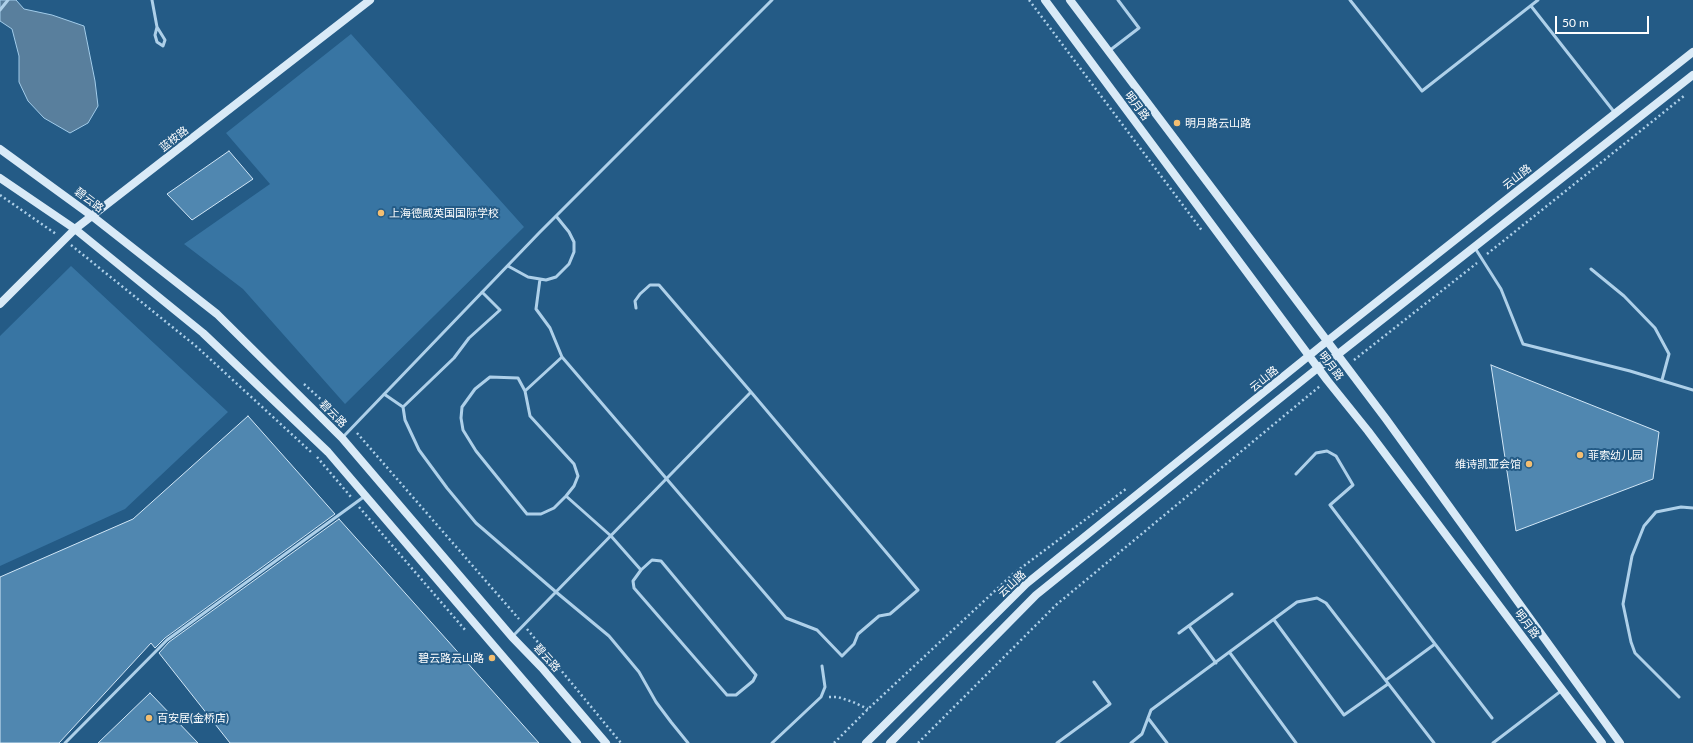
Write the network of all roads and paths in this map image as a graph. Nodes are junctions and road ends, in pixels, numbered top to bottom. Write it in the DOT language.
graph roads {
  1 [pos="8,0"];
  2 [pos="152,0"];
  3 [pos="370,0"];
  4 [pos="772,0"];
  5 [pos="1045,0"];
  6 [pos="1070,0"];
  7 [pos="1118,0"];
  8 [pos="1350,0"];
  9 [pos="1538,0"];
  10 [pos="1531,6"];
  11 [pos="0,10"];
  12 [pos="157,27"];
  13 [pos="1109,51"];
  14 [pos="1693,52"];
  15 [pos="1693,75"];
  16 [pos="1687,94"];
  17 [pos="1616,114"];
  18 [pos="0,149"];
  19 [pos="0,178"];
  20 [pos="0,195"];
  21 [pos="92,216"];
  22 [pos="556,216"];
  23 [pos="75,229"];
  24 [pos="64,240"];
  25 [pos="1475,247"];
  26 [pos="1482,258"];
  27 [pos="508,266"];
  28 [pos="1591,269"];
  29 [pos="540,279"];
  30 [pos="482,292"];
  31 [pos="0,304"];
  32 [pos="636,308"];
  33 [pos="1326,342"];
  34 [pos="1337,355"];
  35 [pos="1310,356"];
  36 [pos="562,357"];
  37 [pos="1319,367"];
  38 [pos="1345,367"];
  39 [pos="1327,380"];
  40 [pos="1662,380"];
  41 [pos="1693,390"];
  42 [pos="525,391"];
  43 [pos="751,392"];
  44 [pos="384,394"];
  45 [pos="403,407"];
  46 [pos="342,438"];
  47 [pos="1296,474"];
  48 [pos="667,479"];
  49 [pos="365,496"];
  50 [pos="566,496"];
  51 [pos="356,503"];
  52 [pos="1693,508"];
  53 [pos="611,536"];
  54 [pos="641,570"];
  55 [pos="556,592"];
  56 [pos="1232,594"];
  57 [pos="1274,620"];
  58 [pos="1189,626"];
  59 [pos="469,634"];
  60 [pos="1179,634"];
  61 [pos="512,637"];
  62 [pos="1435,644"];
  63 [pos="1230,653"];
  64 [pos="1216,663"];
  65 [pos="822,666"];
  66 [pos="1094,682"];
  67 [pos="1387,682"];
  68 [pos="1562,690"];
  69 [pos="820,697"];
  70 [pos="1679,697"];
  71 [pos="868,709"];
  72 [pos="1148,718"];
  73 [pos="1492,718"];
  74 [pos="65,743"];
  75 [pos="577,743"];
  76 [pos="606,743"];
  77 [pos="688,743"];
  78 [pos="772,743"];
  79 [pos="866,743"];
  80 [pos="890,743"];
  81 [pos="918,743"];
  82 [pos="1057,743"];
  83 [pos="1131,743"];
  84 [pos="1167,743"];
  85 [pos="1296,743"];
  86 [pos="1434,743"];
  87 [pos="1493,743"];
  88 [pos="1602,743"];
  89 [pos="1620,743"];
  1 -- 11 [label="lane"];
  2 -- 12 [label="lane"];
  3 -- 21 [label="street, 蓝桉路"];
  4 -- 22 [label="lane"];
  5 -- 35 [label="street, 明月路"];
  6 -- 13 [label="street, 明月路"];
  7 -- 13 [label="lane"];
  8 -- 10 [label="lane"];
  9 -- 10 [label="lane"];
  10 -- 17 [label="lane"];
  12 -- 12 [label="lane"];
  13 -- 33 [label="street, 明月路"];
  14 -- 17 [label="street, 云山路"];
  15 -- 25 [label="street"];
  16 -- 26 [label="path"];
  17 -- 33 [label="street, 云山路"];
  18 -- 21 [label="street, 碧云路"];
  19 -- 23 [label="street"];
  20 -- 24 [label="path"];
  21 -- 23 [label="street, 蓝桉路"];
  21 -- 46 [label="street, 碧云路"];
  22 -- 27 [label="lane"];
  22 -- 29 [label="lane"];
  23 -- 24 [label="street, 蓝桉路"];
  23 -- 49 [label="street"];
  24 -- 31 [label="street, 蓝桉路"];
  24 -- 51 [label="path"];
  25 -- 26 [label="lane"];
  25 -- 34 [label="street"];
  26 -- 38 [label="path"];
  26 -- 40 [label="lane"];
  27 -- 29 [label="lane"];
  27 -- 30 [label="lane"];
  28 -- 40 [label="lane"];
  29 -- 36 [label="lane"];
  30 -- 44 [label="lane"];
  30 -- 45 [label="lane"];
  32 -- 43 [label="lane"];
  33 -- 34 [label="street, 明月路"];
  33 -- 35 [label="street, 云山路"];
  34 -- 37 [label="street"];
  34 -- 38 [label="street, 明月路"];
  35 -- 37 [label="street, 明月路"];
  35 -- 79 [label="street, 云山路"];
  36 -- 42 [label="lane"];
  36 -- 48 [label="lane"];
  37 -- 39 [label="street, 明月路"];
  37 -- 80 [label="street"];
  38 -- 89 [label="street, 明月路"];
  39 -- 68 [label="street, 明月路"];
  39 -- 81 [label="path"];
  40 -- 41 [label="lane"];
  42 -- 50 [label="lane"];
  42 -- 50 [label="lane"];
  43 -- 48 [label="lane"];
  43 -- 48 [label="lane"];
  44 -- 45 [label="lane"];
  44 -- 46 [label="lane"];
  45 -- 55 [label="lane"];
  46 -- 61 [label="street, 碧云路"];
  47 -- 62 [label="lane"];
  48 -- 53 [label="lane"];
  49 -- 51 [label="lane"];
  49 -- 75 [label="street"];
  50 -- 53 [label="lane"];
  51 -- 59 [label="path"];
  51 -- 74 [label="lane"];
  52 -- 70 [label="lane"];
  53 -- 54 [label="lane"];
  53 -- 55 [label="lane"];
  54 -- 54 [label="lane"];
  55 -- 61 [label="lane"];
  55 -- 77 [label="lane"];
  56 -- 58 [label="lane"];
  57 -- 63 [label="lane"];
  57 -- 67 [label="lane"];
  57 -- 67 [label="lane"];
  58 -- 60 [label="lane"];
  58 -- 64 [label="lane"];
  61 -- 76 [label="street, 碧云路"];
  62 -- 67 [label="lane"];
  62 -- 73 [label="lane"];
  63 -- 64 [label="lane"];
  63 -- 85 [label="lane"];
  64 -- 72 [label="lane"];
  65 -- 69 [label="lane"];
  66 -- 82 [label="lane"];
  67 -- 86 [label="lane"];
  68 -- 87 [label="lane"];
  68 -- 88 [label="street, 明月路"];
  69 -- 71 [label="path"];
  69 -- 78 [label="lane"];
  72 -- 83 [label="lane"];
  72 -- 84 [label="lane"];
}
